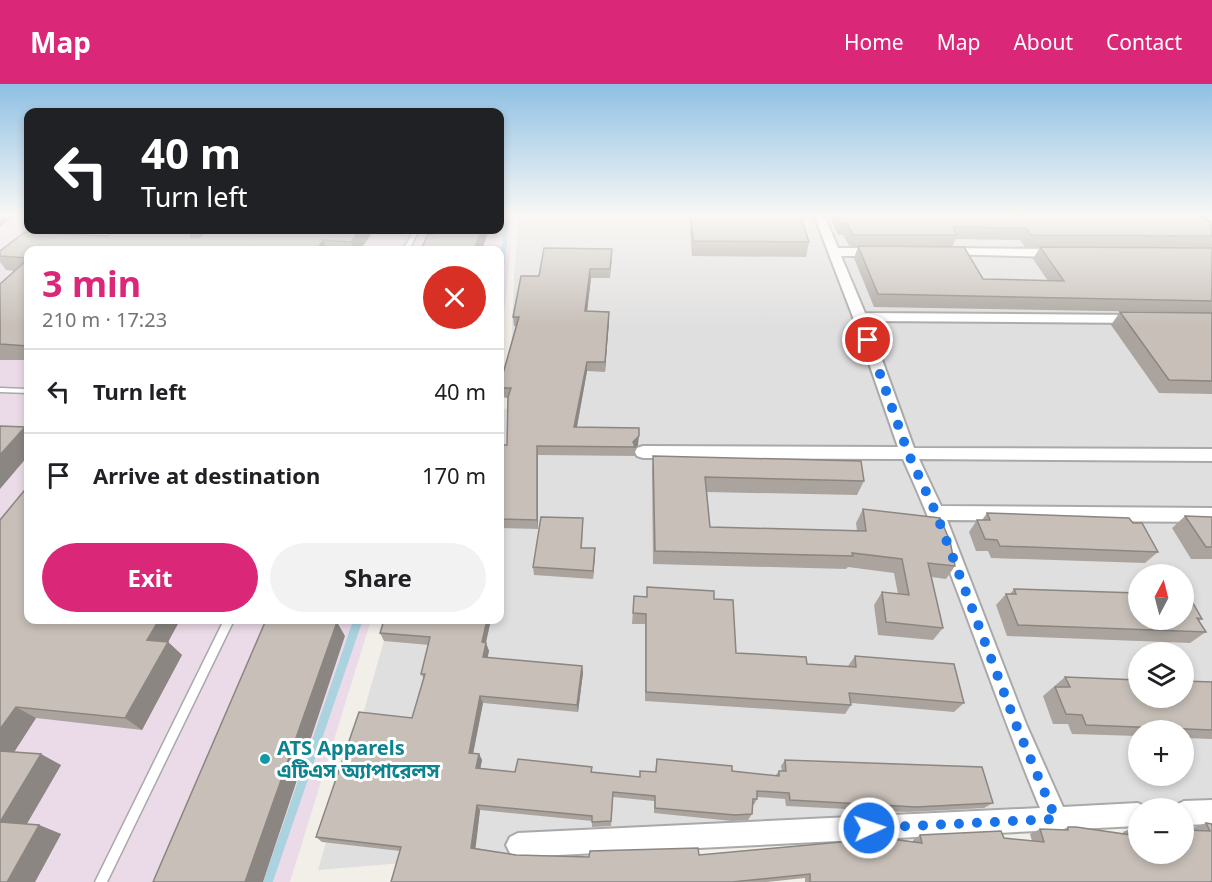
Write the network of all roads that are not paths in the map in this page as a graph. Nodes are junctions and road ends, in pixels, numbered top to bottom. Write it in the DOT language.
graph roads {
  1 [pos="834,252"];
  2 [pos="962,252"];
  3 [pos="1070,253"];
  4 [pos="860,317"];
  5 [pos="1153,319"];
  6 [pos="0,390"];
  7 [pos="24,391"];
  8 [pos="643,452"];
  9 [pos="908,453"];
  10 [pos="1212,455"];
  11 [pos="936,513"];
  12 [pos="1212,515"];
  13 [pos="227,624"];
  14 [pos="1212,812"];
  15 [pos="1194,813"];
  16 [pos="1128,815"];
  17 [pos="1056,819"];
  18 [pos="518,845"];
  19 [pos="101,882"];
  1 -- 4 [label="street"];
  2 -- 3 [label="street"];
  4 -- 5 [label="street"];
  4 -- 9 [label="street"];
  6 -- 7 [label="lane"];
  8 -- 9 [label="street"];
  9 -- 10 [label="street"];
  9 -- 11 [label="street"];
  11 -- 12 [label="street"];
  11 -- 17 [label="street"];
  13 -- 19 [label="lane"];
  14 -- 15 [label="street"];
  16 -- 17 [label="street"];
  17 -- 18 [label="street"];
}
